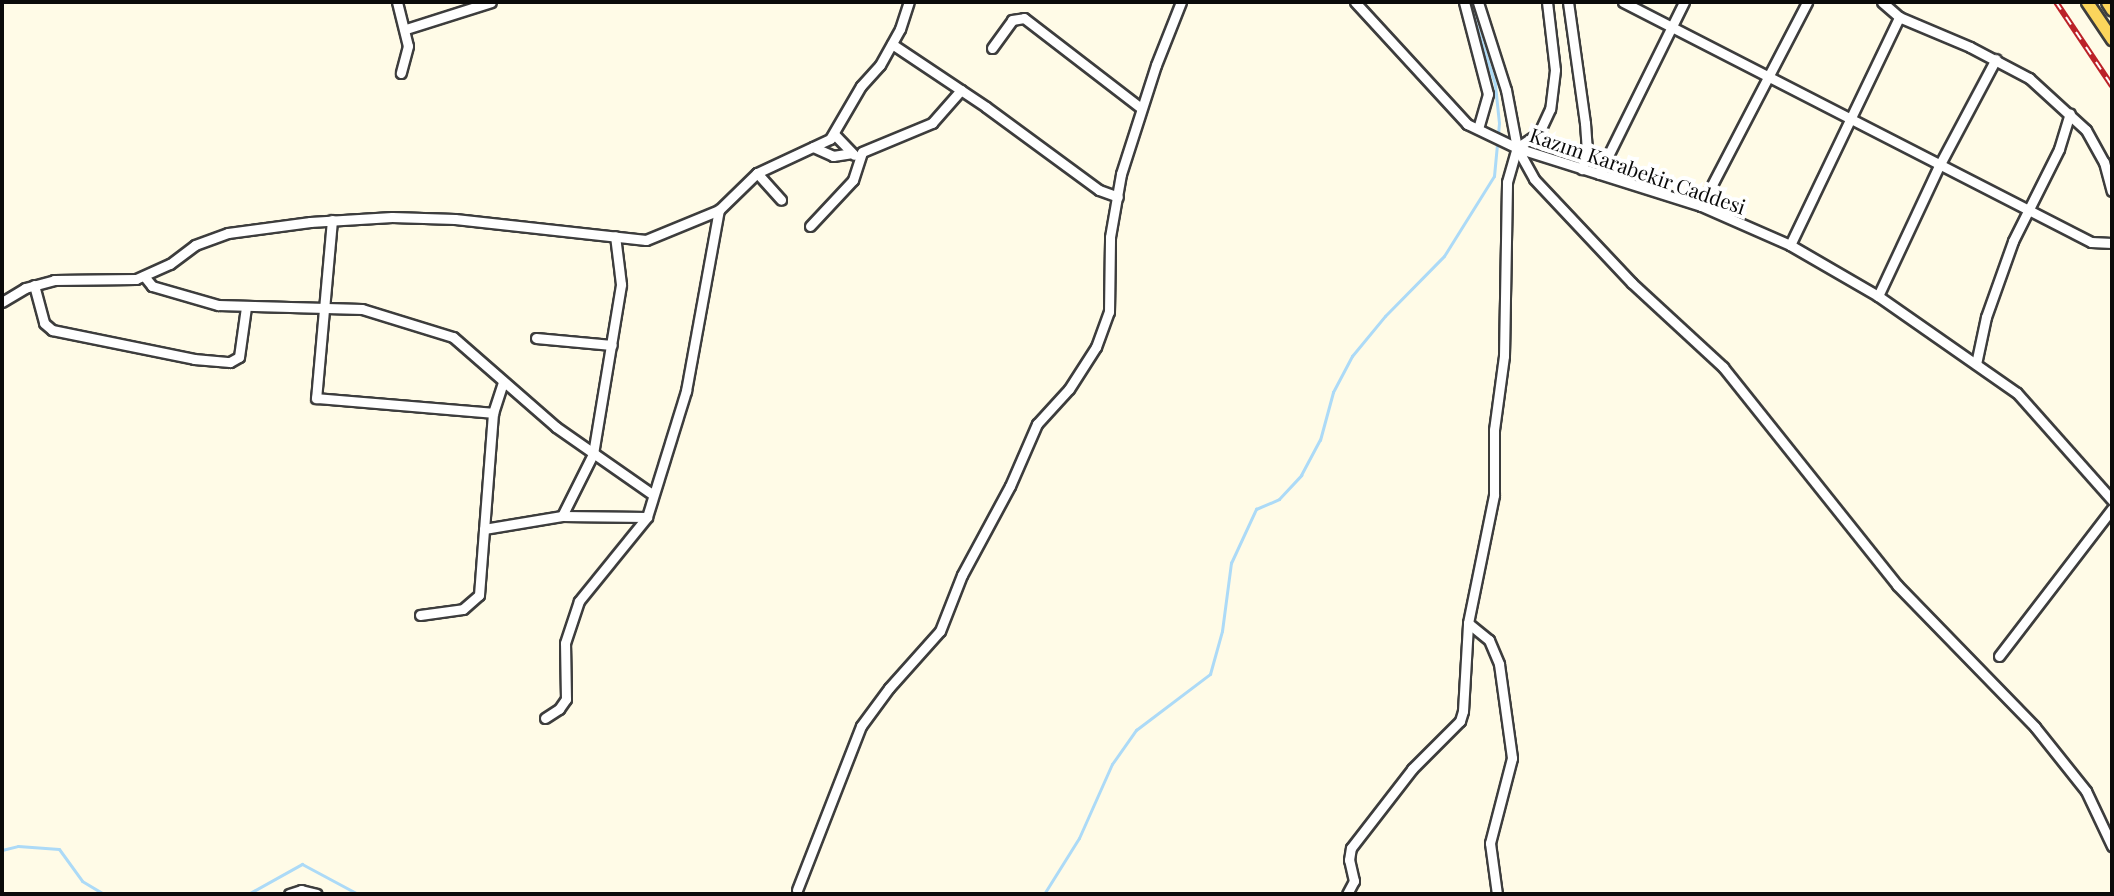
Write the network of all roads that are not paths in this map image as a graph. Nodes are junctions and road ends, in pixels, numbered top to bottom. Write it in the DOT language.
graph roads {
  1 [pos="397,2"];
  2 [pos="491,2"];
  3 [pos="909,2"];
  4 [pos="1181,2"];
  5 [pos="1355,2"];
  6 [pos="1464,2"];
  7 [pos="1478,2"];
  8 [pos="1547,2"];
  9 [pos="1568,2"];
  10 [pos="1623,2"];
  11 [pos="1684,2"];
  12 [pos="1807,2"];
  13 [pos="1882,2"];
  14 [pos="2087,2"];
  15 [pos="2107,2"];
  16 [pos="2112,10"];
  17 [pos="1899,17"];
  18 [pos="406,29"];
  19 [pos="1670,29"];
  20 [pos="2112,39"];
  21 [pos="892,44"];
  22 [pos="992,48"];
  23 [pos="1996,59"];
  24 [pos="401,73"];
  25 [pos="1769,77"];
  26 [pos="961,90"];
  27 [pos="1141,108"];
  28 [pos="2070,114"];
  29 [pos="1851,120"];
  30 [pos="1478,129"];
  31 [pos="834,134"];
  32 [pos="813,147"];
  33 [pos="1517,148"];
  34 [pos="854,156"];
  35 [pos="1939,166"];
  36 [pos="1582,169"];
  37 [pos="757,173"];
  38 [pos="1599,174"];
  39 [pos="2112,191"];
  40 [pos="1118,197"];
  41 [pos="781,200"];
  42 [pos="1701,206"];
  43 [pos="719,210"];
  44 [pos="2028,211"];
  45 [pos="332,220"];
  46 [pos="810,226"];
  47 [pos="615,236"];
  48 [pos="2112,243"];
  49 [pos="1790,245"];
  50 [pos="144,276"];
  51 [pos="34,285"];
  52 [pos="1878,296"];
  53 [pos="2,302"];
  54 [pos="246,307"];
  55 [pos="323,307"];
  56 [pos="536,338"];
  57 [pos="612,345"];
  58 [pos="1976,364"];
  59 [pos="503,383"];
  60 [pos="493,413"];
  61 [pos="593,454"];
  62 [pos="652,494"];
  63 [pos="2112,500"];
  64 [pos="2112,509"];
  65 [pos="562,516"];
  66 [pos="647,517"];
  67 [pos="484,529"];
  68 [pos="420,615"];
  69 [pos="1468,623"];
  70 [pos="1999,656"];
  71 [pos="545,718"];
  72 [pos="2112,846"];
  73 [pos="797,890"];
  74 [pos="289,894"];
  75 [pos="317,894"];
  76 [pos="1347,894"];
  77 [pos="1497,894"];
  1 -- 18 [label="street"];
  2 -- 18 [label="street"];
  3 -- 21 [label="street"];
  4 -- 27 [label="street"];
  5 -- 30 [label="street, Kazım Karabekir Caddesi"];
  6 -- 30 [label="street"];
  7 -- 33 [label="street"];
  8 -- 33 [label="street"];
  9 -- 36 [label="street"];
  10 -- 19 [label="street"];
  11 -- 19 [label="street"];
  12 -- 25 [label="street"];
  13 -- 17 [label="street"];
  14 -- 20 [label="main road"];
  15 -- 16 [label="main road"];
  17 -- 23 [label="street"];
  17 -- 29 [label="street"];
  18 -- 24 [label="street"];
  19 -- 25 [label="street"];
  19 -- 38 [label="street"];
  21 -- 26 [label="street"];
  21 -- 31 [label="street"];
  22 -- 27 [label="street"];
  23 -- 28 [label="street"];
  23 -- 35 [label="street"];
  25 -- 29 [label="street"];
  25 -- 42 [label="street"];
  26 -- 34 [label="street"];
  26 -- 40 [label="street"];
  27 -- 40 [label="street"];
  28 -- 39 [label="street"];
  28 -- 44 [label="street"];
  29 -- 35 [label="street"];
  29 -- 49 [label="street"];
  30 -- 33 [label="street, Kazım Karabekir Caddesi"];
  31 -- 32 [label="street"];
  31 -- 34 [label="street"];
  32 -- 34 [label="street"];
  32 -- 37 [label="street"];
  33 -- 36 [label="street, Kazım Karabekir Caddesi"];
  33 -- 69 [label="street"];
  33 -- 72 [label="street"];
  34 -- 46 [label="street"];
  35 -- 44 [label="street"];
  35 -- 52 [label="street"];
  36 -- 38 [label="street, Kazım Karabekir Caddesi"];
  37 -- 41 [label="street"];
  37 -- 43 [label="street"];
  38 -- 42 [label="street, Kazım Karabekir Caddesi"];
  40 -- 73 [label="street"];
  42 -- 49 [label="street, Kazım Karabekir Caddesi"];
  43 -- 47 [label="street"];
  43 -- 62 [label="street"];
  44 -- 48 [label="street"];
  44 -- 58 [label="street"];
  45 -- 47 [label="street"];
  45 -- 50 [label="street"];
  45 -- 55 [label="street"];
  47 -- 57 [label="street"];
  49 -- 52 [label="street, Kazım Karabekir Caddesi"];
  50 -- 51 [label="street"];
  50 -- 54 [label="street"];
  51 -- 53 [label="street"];
  51 -- 54 [label="street"];
  52 -- 58 [label="street, Kazım Karabekir Caddesi"];
  54 -- 55 [label="street"];
  55 -- 59 [label="street"];
  55 -- 60 [label="street"];
  56 -- 57 [label="street"];
  57 -- 61 [label="street"];
  58 -- 63 [label="street, Kazım Karabekir Caddesi"];
  59 -- 60 [label="street"];
  59 -- 61 [label="street"];
  60 -- 67 [label="street"];
  61 -- 62 [label="street"];
  61 -- 65 [label="street"];
  62 -- 66 [label="street"];
  64 -- 70 [label="street"];
  65 -- 66 [label="street"];
  65 -- 67 [label="street"];
  66 -- 71 [label="street"];
  67 -- 68 [label="street"];
  69 -- 76 [label="street"];
  69 -- 77 [label="street"];
  74 -- 75 [label="street"];
}
